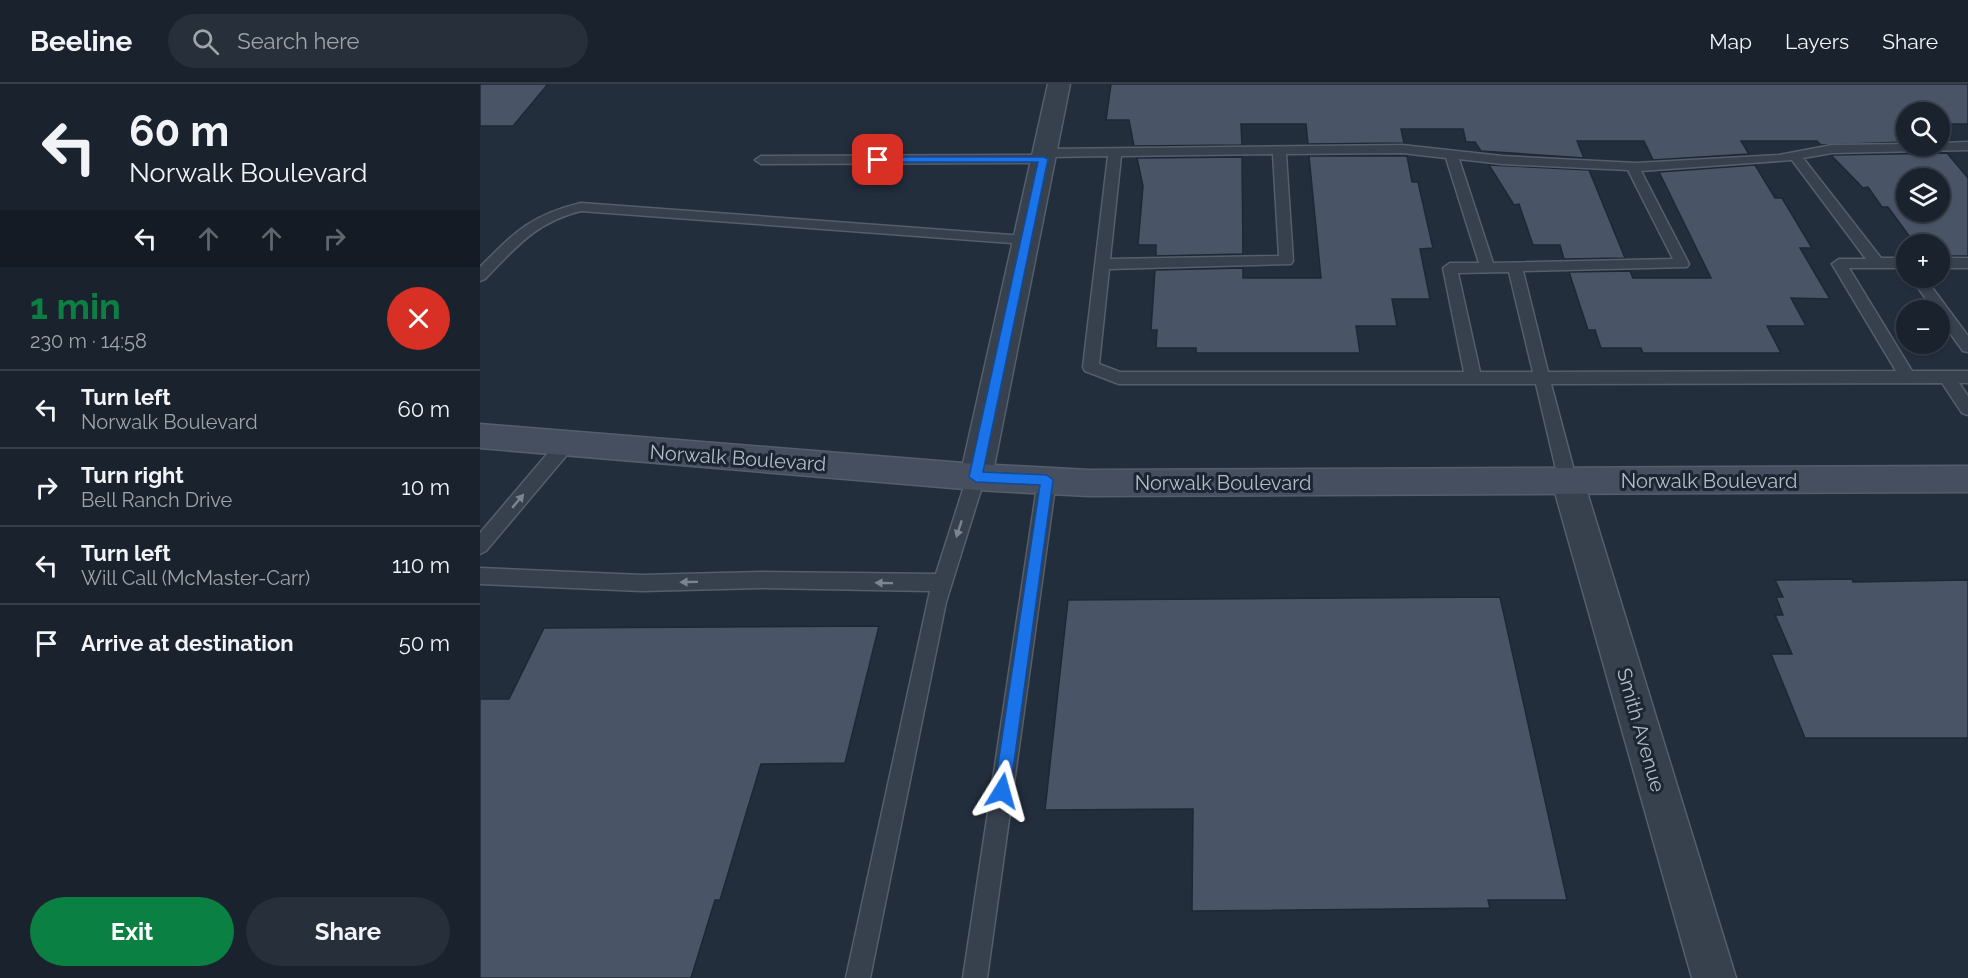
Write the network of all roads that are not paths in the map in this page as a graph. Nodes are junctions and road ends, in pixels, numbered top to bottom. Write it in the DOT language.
graph roads {
  1 [pos="1059,84"];
  2 [pos="1968,146"];
  3 [pos="1279,150"];
  4 [pos="1116,153"];
  5 [pos="1451,154"];
  6 [pos="1044,156"];
  7 [pos="1796,156"];
  8 [pos="761,160"];
  9 [pos="1632,166"];
  10 [pos="1026,240"];
  11 [pos="1877,263"];
  12 [pos="1896,263"];
  13 [pos="1950,263"];
  14 [pos="1968,263"];
  15 [pos="1103,264"];
  16 [pos="1486,267"];
  17 [pos="1515,267"];
  18 [pos="480,276"];
  19 [pos="1925,288"];
  20 [pos="1968,347"];
  21 [pos="1907,377"];
  22 [pos="1946,377"];
  23 [pos="1968,377"];
  24 [pos="1473,378"];
  25 [pos="1542,378"];
  26 [pos="1968,409"];
  27 [pos="480,437"];
  28 [pos="565,445"];
  29 [pos="976,477"];
  30 [pos="1968,479"];
  31 [pos="1047,480"];
  32 [pos="1568,482"];
  33 [pos="480,546"];
  34 [pos="480,576"];
  35 [pos="942,582"];
  36 [pos="858,978"];
  37 [pos="975,978"];
  38 [pos="1714,978"];
  1 -- 6 [label="street"];
  2 -- 7 [label="lane"];
  3 -- 4 [label="lane"];
  3 -- 5 [label="lane"];
  3 -- 15 [label="lane"];
  4 -- 6 [label="lane"];
  4 -- 15 [label="lane"];
  5 -- 9 [label="lane"];
  5 -- 16 [label="lane"];
  6 -- 8 [label="lane"];
  6 -- 10 [label="street"];
  7 -- 9 [label="lane"];
  7 -- 11 [label="lane"];
  9 -- 17 [label="lane"];
  10 -- 18 [label="lane"];
  10 -- 29 [label="street"];
  11 -- 12 [label="lane"];
  11 -- 21 [label="lane"];
  13 -- 14 [label="lane"];
  15 -- 24 [label="lane"];
  16 -- 17 [label="lane"];
  16 -- 24 [label="lane"];
  17 -- 25 [label="lane"];
  19 -- 20 [label="lane"];
  21 -- 22 [label="lane"];
  21 -- 25 [label="lane"];
  22 -- 23 [label="lane"];
  22 -- 26 [label="lane"];
  24 -- 25 [label="lane"];
  25 -- 32 [label="lane"];
  27 -- 28 [label="main road, Norwalk Boulevard"];
  28 -- 29 [label="main road, Norwalk Boulevard"];
  33 -- 28 [label="lane, one-way"];
  29 -- 31 [label="main road, Norwalk Boulevard"];
  29 -- 35 [label="lane, one-way"];
  30 -- 32 [label="main road, Norwalk Boulevard"];
  31 -- 32 [label="main road, Norwalk Boulevard"];
  31 -- 37 [label="lane"];
  32 -- 38 [label="street, Smith Avenue"];
  35 -- 34 [label="lane, one-way"];
  35 -- 36 [label="lane"];
}
